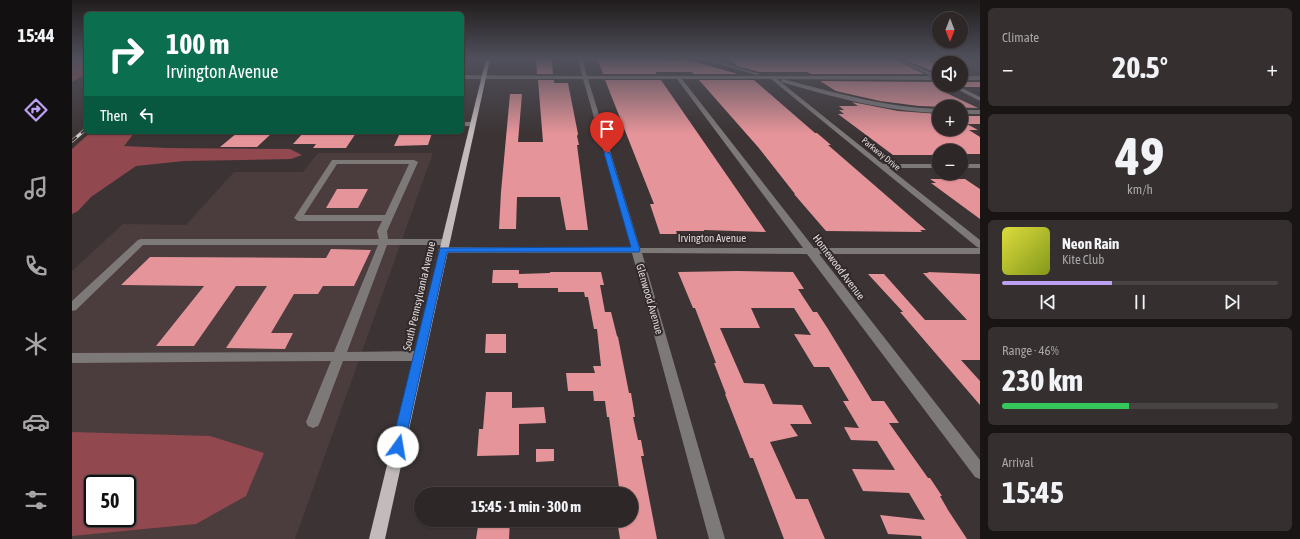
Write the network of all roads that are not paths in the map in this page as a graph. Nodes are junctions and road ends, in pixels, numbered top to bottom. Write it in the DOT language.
graph roads {
  1 [pos="481,84"];
  2 [pos="587,84"];
  3 [pos="683,84"];
  4 [pos="780,84"];
  5 [pos="796,84"];
  6 [pos="967,92"];
  7 [pos="980,98"];
  8 [pos="932,112"];
  9 [pos="968,112"];
  10 [pos="980,112"];
  11 [pos="467,124"];
  12 [pos="881,166"];
  13 [pos="932,166"];
  14 [pos="968,166"];
  15 [pos="980,166"];
  16 [pos="388,218"];
  17 [pos="384,241"];
  18 [pos="444,246"];
  19 [pos="980,246"];
  20 [pos="636,250"];
  21 [pos="810,250"];
  22 [pos="980,251"];
  23 [pos="72,307"];
  24 [pos="340,356"];
  25 [pos="419,356"];
  26 [pos="72,358"];
  27 [pos="313,422"];
  28 [pos="980,472"];
  29 [pos="376,539"];
  30 [pos="717,539"];
  1 -- 11 [label="main road, South Pennsylvania Avenue"];
  2 -- 20 [label="street, Glenwood Avenue"];
  3 -- 21 [label="street, Homewood Avenue"];
  4 -- 12 [label="street, Parkway Drive"];
  5 -- 8 [label="street"];
  6 -- 7 [label="street"];
  9 -- 10 [label="street"];
  11 -- 18 [label="main road, South Pennsylvania Avenue"];
  12 -- 13 [label="street"];
  12 -- 19 [label="street, Parkway Drive"];
  14 -- 15 [label="street"];
  16 -- 16 [label="street"];
  16 -- 17 [label="street"];
  17 -- 18 [label="street, Irvington Avenue"];
  17 -- 23 [label="street, Irvington Avenue"];
  17 -- 24 [label="street"];
  18 -- 20 [label="street, Irvington Avenue"];
  18 -- 25 [label="main road, South Pennsylvania Avenue"];
  20 -- 21 [label="street, Irvington Avenue"];
  20 -- 30 [label="street, Glenwood Avenue"];
  21 -- 22 [label="street, Irvington Avenue"];
  21 -- 28 [label="street, Homewood Avenue"];
  24 -- 25 [label="street"];
  24 -- 26 [label="street"];
  24 -- 27 [label="street"];
  25 -- 29 [label="main road, South Pennsylvania Avenue"];
}
